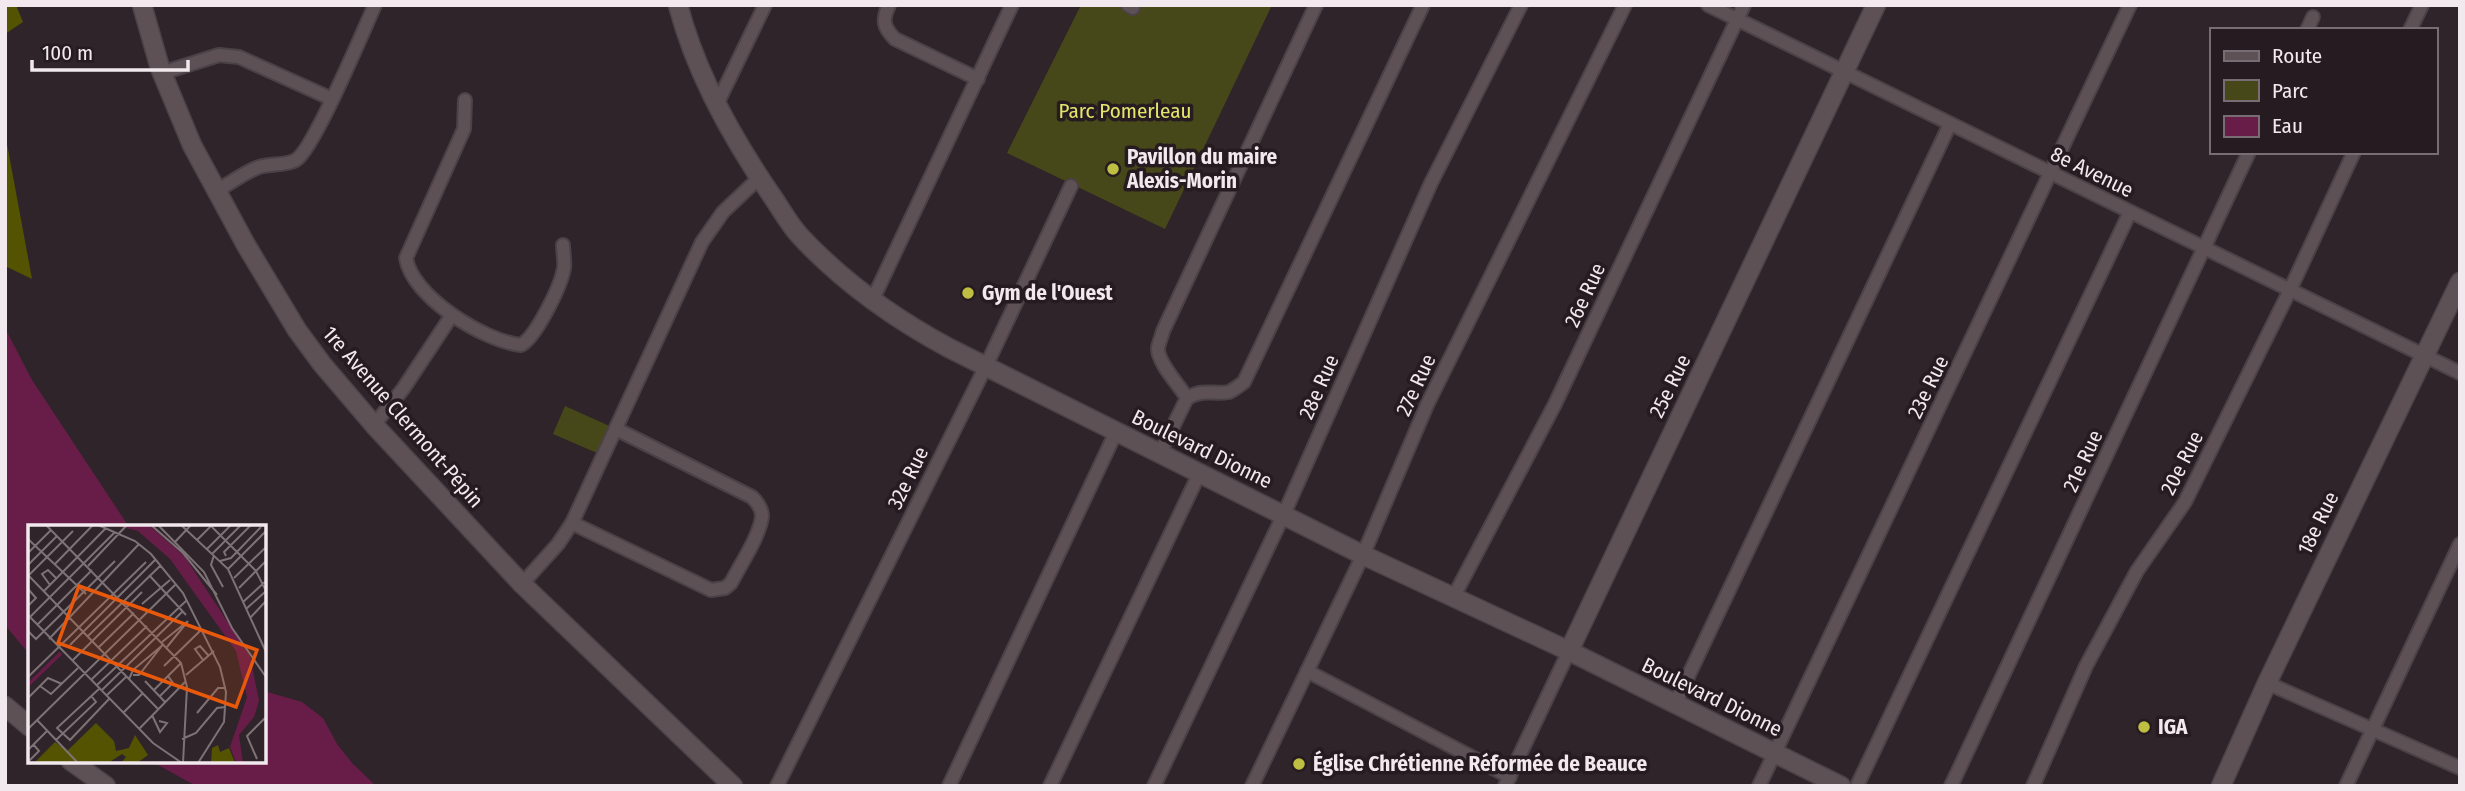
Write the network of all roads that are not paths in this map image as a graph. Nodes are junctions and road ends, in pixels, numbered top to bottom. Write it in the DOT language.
graph roads {
  1 [pos="142,5"];
  2 [pos="374,5"];
  3 [pos="678,5"];
  4 [pos="765,5"];
  5 [pos="889,5"];
  6 [pos="1012,5"];
  7 [pos="1316,5"];
  8 [pos="1423,5"];
  9 [pos="1521,5"];
  10 [pos="1625,5"];
  11 [pos="1708,5"];
  12 [pos="1744,5"];
  13 [pos="1876,5"];
  14 [pos="2130,5"];
  15 [pos="2422,5"];
  16 [pos="2313,17"];
  17 [pos="1737,19"];
  18 [pos="2308,28"];
  19 [pos="2411,28"];
  20 [pos="1845,72"];
  21 [pos="162,73"];
  22 [pos="978,79"];
  23 [pos="332,99"];
  24 [pos="465,100"];
  25 [pos="717,104"];
  26 [pos="1950,124"];
  27 [pos="2248,154"];
  28 [pos="2353,154"];
  29 [pos="2052,173"];
  30 [pos="759,178"];
  31 [pos="1071,186"];
  32 [pos="217,191"];
  33 [pos="2130,212"];
  34 [pos="563,245"];
  35 [pos="2203,247"];
  36 [pos="2460,282"];
  37 [pos="2290,290"];
  38 [pos="872,301"];
  39 [pos="452,315"];
  40 [pos="2424,355"];
  41 [pos="986,366"];
  42 [pos="2460,373"];
  43 [pos="1187,398"];
  44 [pos="374,425"];
  45 [pos="616,429"];
  46 [pos="1116,432"];
  47 [pos="1160,453"];
  48 [pos="1200,472"];
  49 [pos="1284,514"];
  50 [pos="572,523"];
  51 [pos="2460,544"];
  52 [pos="1363,555"];
  53 [pos="522,584"];
  54 [pos="1453,598"];
  55 [pos="1569,651"];
  56 [pos="1307,671"];
  57 [pos="2267,683"];
  58 [pos="1675,704"];
  59 [pos="5,706"];
  60 [pos="28,725"];
  61 [pos="2372,730"];
  62 [pos="1774,752"];
  63 [pos="74,763"];
  64 [pos="2460,768"];
  65 [pos="1507,781"];
  66 [pos="106,786"];
  67 [pos="733,786"];
  68 [pos="777,786"];
  69 [pos="949,786"];
  70 [pos="1050,786"];
  71 [pos="1154,786"];
  72 [pos="1252,786"];
  73 [pos="1759,786"];
  74 [pos="1841,786"];
  75 [pos="1857,786"];
  76 [pos="1951,786"];
  77 [pos="2033,786"];
  78 [pos="2221,786"];
  79 [pos="2346,786"];
  1 -- 21 [label="street, 1re Avenue Clermont-Pépin"];
  2 -- 23 [label="street"];
  3 -- 25 [label="street, Boulevard Dionne"];
  4 -- 25 [label="street"];
  5 -- 22 [label="street"];
  6 -- 22 [label="street"];
  7 -- 43 [label="street"];
  8 -- 43 [label="street"];
  9 -- 49 [label="street, 28e Rue"];
  10 -- 52 [label="street, 27e Rue"];
  11 -- 17 [label="street, 8e Avenue"];
  12 -- 17 [label="street, 26e Rue"];
  13 -- 20 [label="street, 25e Rue"];
  14 -- 29 [label="street, 23e Rue"];
  15 -- 19 [label="street"];
  16 -- 18 [label="street"];
  17 -- 20 [label="street, 8e Avenue"];
  17 -- 54 [label="street, 26e Rue"];
  20 -- 26 [label="street, 8e Avenue"];
  20 -- 55 [label="street, 25e Rue"];
  21 -- 23 [label="street"];
  21 -- 32 [label="street, 1re Avenue Clermont-Pépin"];
  22 -- 38 [label="street"];
  23 -- 32 [label="street"];
  24 -- 39 [label="street"];
  25 -- 30 [label="street, Boulevard Dionne"];
  26 -- 29 [label="street, 8e Avenue"];
  26 -- 58 [label="street"];
  27 -- 35 [label="street, 21e Rue"];
  28 -- 37 [label="street, 20e Rue"];
  29 -- 33 [label="street, 8e Avenue"];
  29 -- 62 [label="street, 23e Rue"];
  30 -- 38 [label="street, Boulevard Dionne"];
  30 -- 45 [label="street"];
  31 -- 41 [label="street, 32e Rue"];
  32 -- 44 [label="street, 1re Avenue Clermont-Pépin"];
  33 -- 35 [label="street, 8e Avenue"];
  33 -- 75 [label="street"];
  34 -- 39 [label="street"];
  35 -- 37 [label="street, 8e Avenue"];
  35 -- 76 [label="street, 21e Rue"];
  36 -- 40 [label="street, 18e Rue"];
  37 -- 40 [label="street, 8e Avenue"];
  37 -- 77 [label="street, 20e Rue"];
  38 -- 41 [label="street, Boulevard Dionne"];
  39 -- 44 [label="street"];
  40 -- 42 [label="street, 8e Avenue"];
  40 -- 57 [label="street, 18e Rue"];
  41 -- 46 [label="street, Boulevard Dionne"];
  41 -- 68 [label="street, 32e Rue"];
  43 -- 47 [label="street"];
  44 -- 53 [label="street, 1re Avenue Clermont-Pépin"];
  45 -- 50 [label="street"];
  45 -- 50 [label="street"];
  46 -- 47 [label="street, Boulevard Dionne"];
  46 -- 69 [label="street"];
  47 -- 48 [label="street, Boulevard Dionne"];
  48 -- 49 [label="street, Boulevard Dionne"];
  48 -- 70 [label="street"];
  49 -- 52 [label="street, Boulevard Dionne"];
  49 -- 71 [label="street, 28e Rue"];
  50 -- 53 [label="street"];
  51 -- 61 [label="street"];
  52 -- 54 [label="street, Boulevard Dionne"];
  52 -- 56 [label="street, 27e Rue"];
  53 -- 67 [label="street, 1re Avenue Clermont-Pépin"];
  54 -- 55 [label="street, Boulevard Dionne"];
  55 -- 58 [label="street, Boulevard Dionne"];
  55 -- 65 [label="street, 25e Rue"];
  56 -- 65 [label="street"];
  56 -- 72 [label="street, 27e Rue"];
  57 -- 61 [label="street"];
  57 -- 78 [label="street, 18e Rue"];
  58 -- 62 [label="street, Boulevard Dionne"];
  59 -- 60 [label="street"];
  61 -- 64 [label="street"];
  61 -- 79 [label="street"];
  62 -- 73 [label="street, 23e Rue"];
  62 -- 74 [label="street, Boulevard Dionne"];
  63 -- 66 [label="street"];
}
